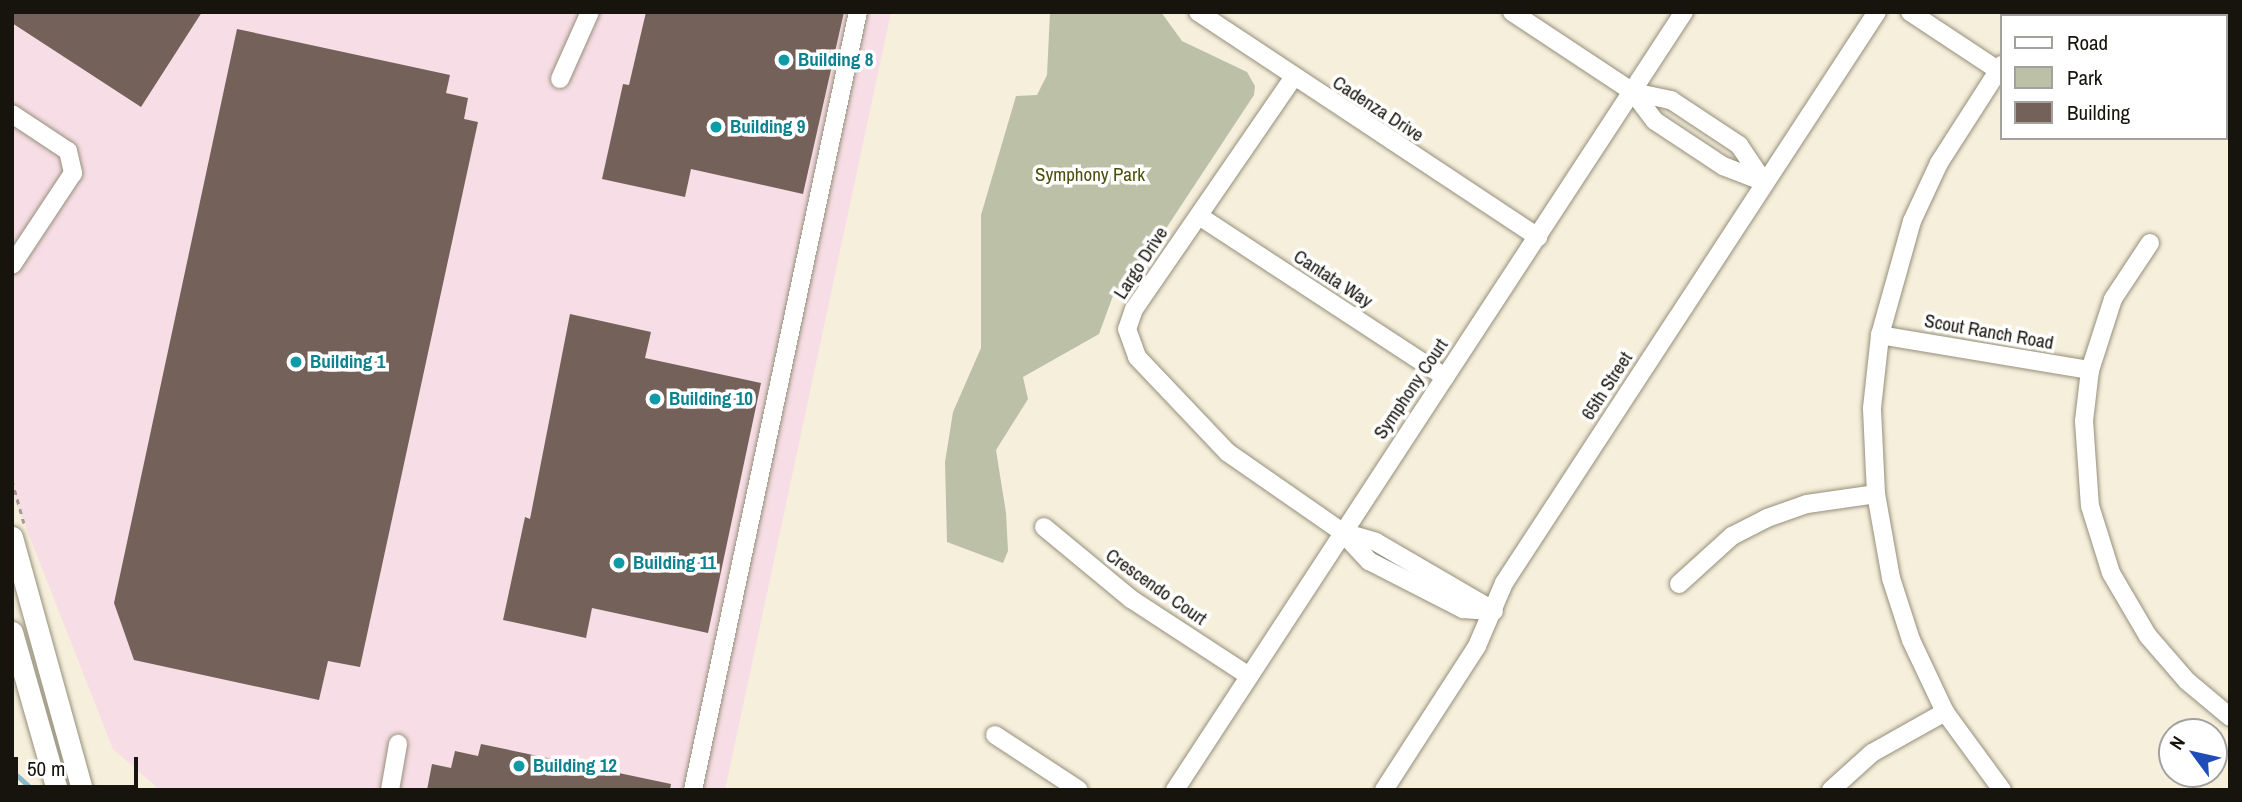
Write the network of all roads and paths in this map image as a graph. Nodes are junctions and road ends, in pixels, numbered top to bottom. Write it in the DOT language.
graph roads {
  1 [pos="590,12"];
  2 [pos="858,12"];
  3 [pos="1198,12"];
  4 [pos="1512,12"];
  5 [pos="1684,12"];
  6 [pos="1877,12"];
  7 [pos="1910,12"];
  8 [pos="2000,67"];
  9 [pos="2000,70"];
  10 [pos="1293,78"];
  11 [pos="560,79"];
  12 [pos="1633,92"];
  13 [pos="12,114"];
  14 [pos="1764,182"];
  15 [pos="1199,216"];
  16 [pos="1538,237"];
  17 [pos="2150,243"];
  18 [pos="12,265"];
  19 [pos="1880,335"];
  20 [pos="2090,370"];
  21 [pos="1445,377"];
  22 [pos="1876,494"];
  23 [pos="1044,527"];
  24 [pos="1342,532"];
  25 [pos="12,537"];
  26 [pos="1679,584"];
  27 [pos="1494,611"];
  28 [pos="12,632"];
  29 [pos="1249,676"];
  30 [pos="1945,712"];
  31 [pos="2230,717"];
  32 [pos="995,735"];
  33 [pos="398,744"];
  34 [pos="57,790"];
  35 [pos="82,790"];
  36 [pos="390,790"];
  37 [pos="693,790"];
  38 [pos="1079,790"];
  39 [pos="1175,790"];
  40 [pos="1384,790"];
  41 [pos="1831,790"];
  42 [pos="2001,790"];
  1 -- 11 [label="street"];
  2 -- 37 [label="street"];
  3 -- 10 [label="street, Cadenza Drive"];
  4 -- 12 [label="street"];
  5 -- 12 [label="street, Symphony Court"];
  6 -- 14 [label="street, 65th Street"];
  7 -- 8 [label="street"];
  9 -- 19 [label="street"];
  10 -- 15 [label="street, Largo Drive"];
  10 -- 16 [label="street, Cadenza Drive"];
  12 -- 14 [label="street"];
  12 -- 14 [label="street"];
  12 -- 16 [label="street, Symphony Court"];
  13 -- 18 [label="street"];
  14 -- 27 [label="street, 65th Street"];
  15 -- 21 [label="street, Cantata Way"];
  15 -- 24 [label="street, Largo Drive"];
  16 -- 21 [label="street, Symphony Court"];
  17 -- 20 [label="street"];
  19 -- 20 [label="street, Scout Ranch Road"];
  19 -- 22 [label="street"];
  20 -- 31 [label="street"];
  21 -- 24 [label="street, Symphony Court"];
  22 -- 26 [label="street"];
  22 -- 30 [label="street"];
  23 -- 29 [label="street, Crescendo Court"];
  24 -- 27 [label="street, Largo Drive"];
  24 -- 29 [label="street, Symphony Court"];
  25 -- 35 [label="main road"];
  27 -- 40 [label="street, 65th Street"];
  28 -- 34 [label="main road"];
  29 -- 39 [label="street, Symphony Court"];
  30 -- 41 [label="street"];
  30 -- 42 [label="street"];
  32 -- 38 [label="street"];
  33 -- 36 [label="street"];
}
